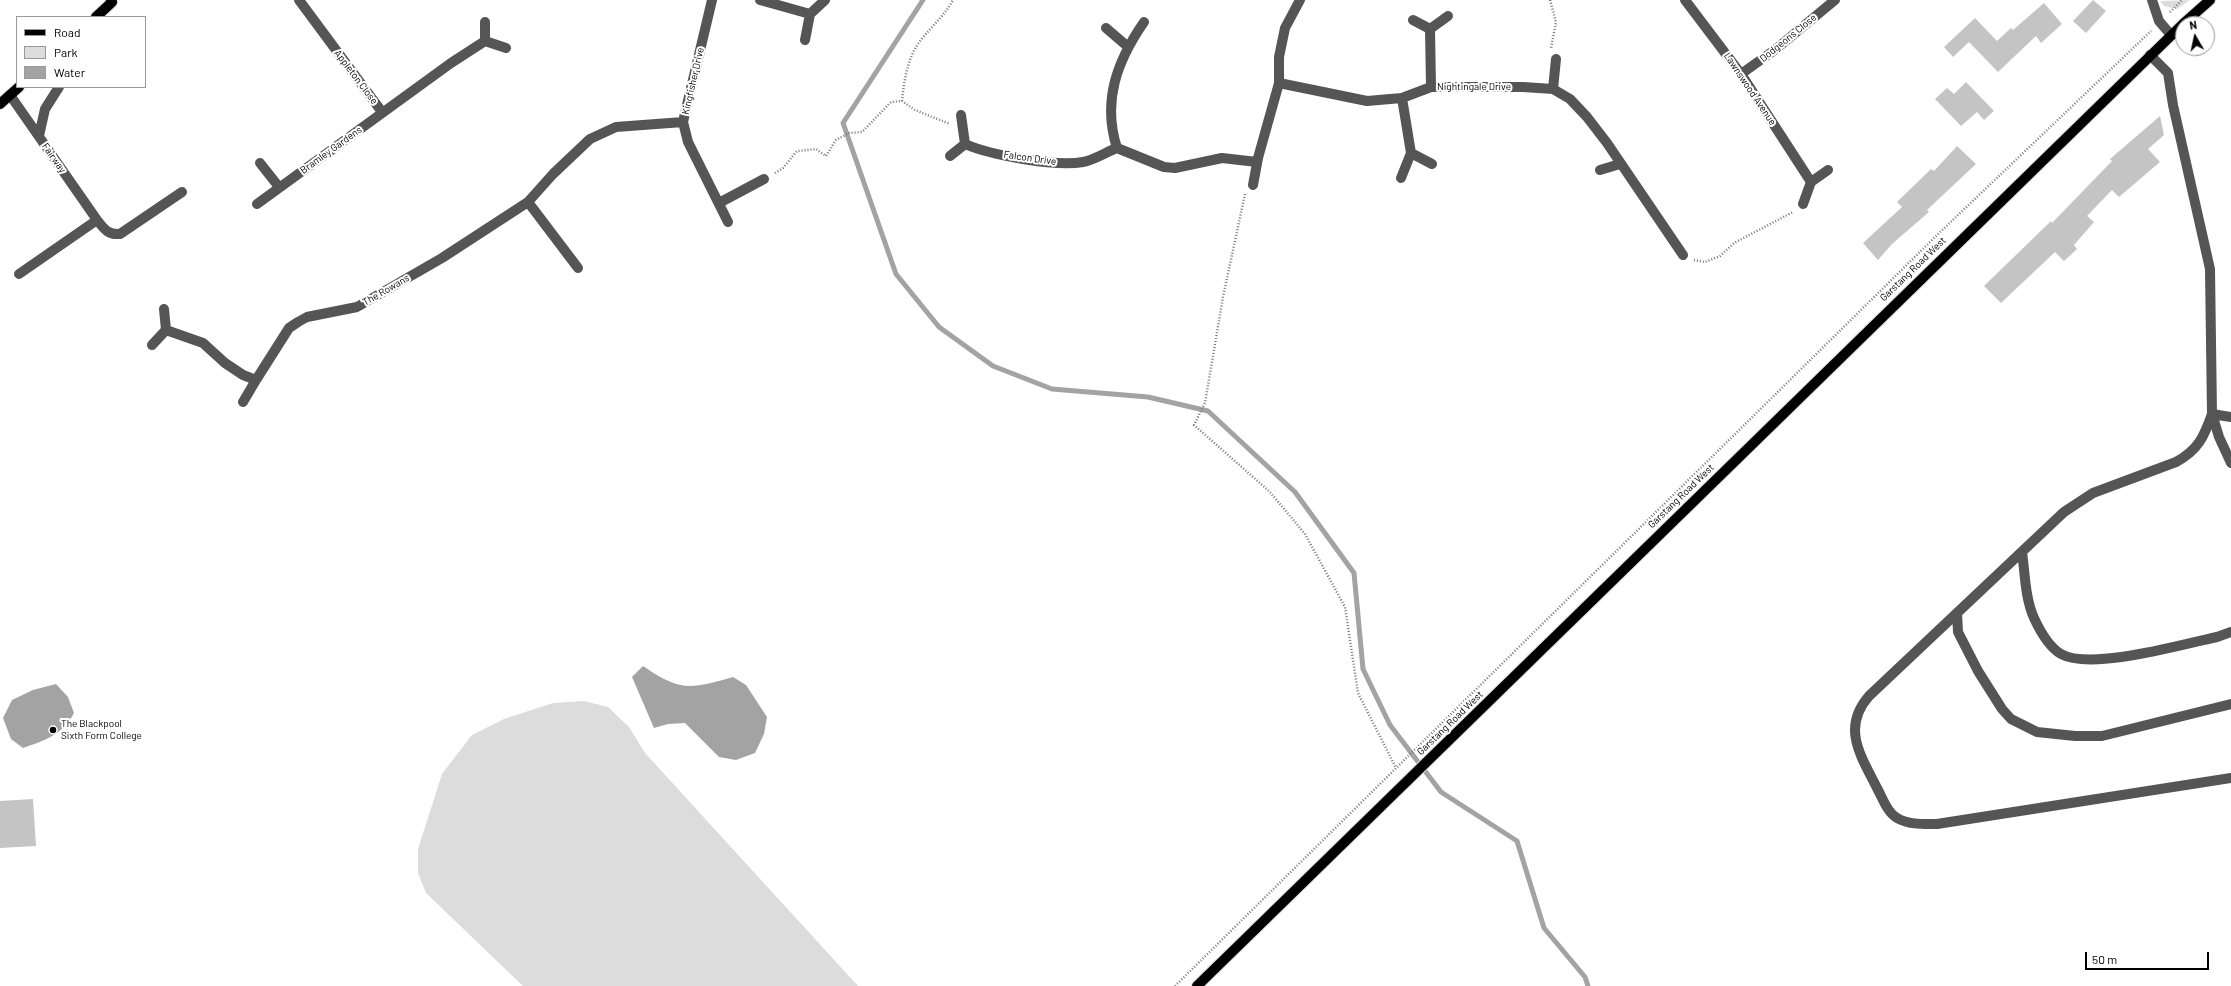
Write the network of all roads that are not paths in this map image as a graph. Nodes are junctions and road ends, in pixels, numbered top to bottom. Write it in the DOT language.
graph roads {
  1 [pos="299,0"];
  2 [pos="712,0"];
  3 [pos="760,0"];
  4 [pos="825,0"];
  5 [pos="1300,0"];
  6 [pos="1685,0"];
  7 [pos="1835,0"];
  8 [pos="2152,0"];
  9 [pos="2210,0"];
  10 [pos="113,1"];
  11 [pos="810,14"];
  12 [pos="97,16"];
  13 [pos="1448,16"];
  14 [pos="2192,16"];
  15 [pos="1413,20"];
  16 [pos="485,22"];
  17 [pos="1144,22"];
  18 [pos="1106,28"];
  19 [pos="1430,29"];
  20 [pos="2175,31"];
  21 [pos="2171,35"];
  22 [pos="805,40"];
  23 [pos="485,41"];
  24 [pos="1127,46"];
  25 [pos="506,48"];
  26 [pos="2150,56"];
  27 [pos="1556,61"];
  28 [pos="1741,74"];
  29 [pos="1279,83"];
  30 [pos="1431,87"];
  31 [pos="18,88"];
  32 [pos="58,88"];
  33 [pos="1553,89"];
  34 [pos="10,95"];
  35 [pos="1402,98"];
  36 [pos="0,104"];
  37 [pos="382,112"];
  38 [pos="961,115"];
  39 [pos="683,122"];
  40 [pos="39,136"];
  41 [pos="965,144"];
  42 [pos="1117,148"];
  43 [pos="1411,153"];
  44 [pos="950,156"];
  45 [pos="1257,162"];
  46 [pos="260,163"];
  47 [pos="1432,164"];
  48 [pos="1620,164"];
  49 [pos="1600,170"];
  50 [pos="1828,170"];
  51 [pos="1401,178"];
  52 [pos="764,179"];
  53 [pos="1811,182"];
  54 [pos="1253,185"];
  55 [pos="279,188"];
  56 [pos="182,192"];
  57 [pos="528,202"];
  58 [pos="720,203"];
  59 [pos="257,204"];
  60 [pos="1803,204"];
  61 [pos="97,220"];
  62 [pos="728,222"];
  63 [pos="1683,255"];
  64 [pos="578,268"];
  65 [pos="19,274"];
  66 [pos="164,309"];
  67 [pos="166,330"];
  68 [pos="152,345"];
  69 [pos="256,380"];
  70 [pos="243,402"];
  71 [pos="2212,414"];
  72 [pos="2231,417"];
  73 [pos="2231,463"];
  74 [pos="2022,552"];
  75 [pos="1957,613"];
  76 [pos="2231,632"];
  77 [pos="2231,704"];
  78 [pos="2231,778"];
  79 [pos="1197,986"];
  1 -- 37 [label="street, Appleton Close"];
  2 -- 39 [label="street, Kingfisher Drive"];
  3 -- 11 [label="street"];
  4 -- 11 [label="street"];
  5 -- 29 [label="street"];
  6 -- 28 [label="street, Lawnswood Avenue"];
  7 -- 28 [label="street, Dodgeons Close"];
  8 -- 21 [label="street"];
  9 -- 14 [label="main road, Garstang Road West"];
  10 -- 12 [label="main road"];
  11 -- 22 [label="street"];
  13 -- 19 [label="street"];
  15 -- 19 [label="street"];
  16 -- 23 [label="street"];
  17 -- 24 [label="street"];
  18 -- 24 [label="street"];
  19 -- 30 [label="street"];
  20 -- 21 [label="main road, Garstang Road West"];
  21 -- 26 [label="main road, Garstang Road West"];
  23 -- 25 [label="street"];
  23 -- 37 [label="street, Appleton Close"];
  24 -- 42 [label="street"];
  26 -- 71 [label="street"];
  26 -- 79 [label="main road, Garstang Road West"];
  27 -- 33 [label="street"];
  28 -- 53 [label="street, Lawnswood Avenue"];
  29 -- 35 [label="street, Nightingale Drive"];
  29 -- 45 [label="street"];
  30 -- 33 [label="street, Nightingale Drive"];
  30 -- 35 [label="street, Nightingale Drive"];
  31 -- 34 [label="main road"];
  32 -- 40 [label="street"];
  33 -- 48 [label="street, Nightingale Drive"];
  34 -- 36 [label="main road"];
  34 -- 40 [label="street, Fairway"];
  35 -- 43 [label="street"];
  37 -- 55 [label="street, Bramley Gardens"];
  38 -- 41 [label="street"];
  39 -- 57 [label="street, The Rowans"];
  39 -- 58 [label="street, Kingfisher Drive"];
  40 -- 61 [label="street, Fairway"];
  41 -- 42 [label="street, Falcon Drive"];
  41 -- 44 [label="street"];
  42 -- 45 [label="street"];
  43 -- 47 [label="street"];
  43 -- 51 [label="street"];
  45 -- 54 [label="street"];
  46 -- 55 [label="street"];
  48 -- 49 [label="street"];
  48 -- 63 [label="street, Nightingale Drive"];
  50 -- 53 [label="street"];
  52 -- 58 [label="street"];
  53 -- 60 [label="street"];
  55 -- 59 [label="street, Bramley Gardens"];
  56 -- 61 [label="street, Fairway"];
  57 -- 64 [label="street"];
  57 -- 69 [label="street, The Rowans"];
  58 -- 62 [label="street, Kingfisher Drive"];
  61 -- 65 [label="street"];
  66 -- 67 [label="street"];
  67 -- 68 [label="street"];
  67 -- 69 [label="street"];
  69 -- 70 [label="street, The Rowans"];
  71 -- 72 [label="street"];
  71 -- 73 [label="street"];
  71 -- 74 [label="street"];
  74 -- 75 [label="street"];
  74 -- 76 [label="street"];
  75 -- 77 [label="street"];
  75 -- 78 [label="street"];
}
